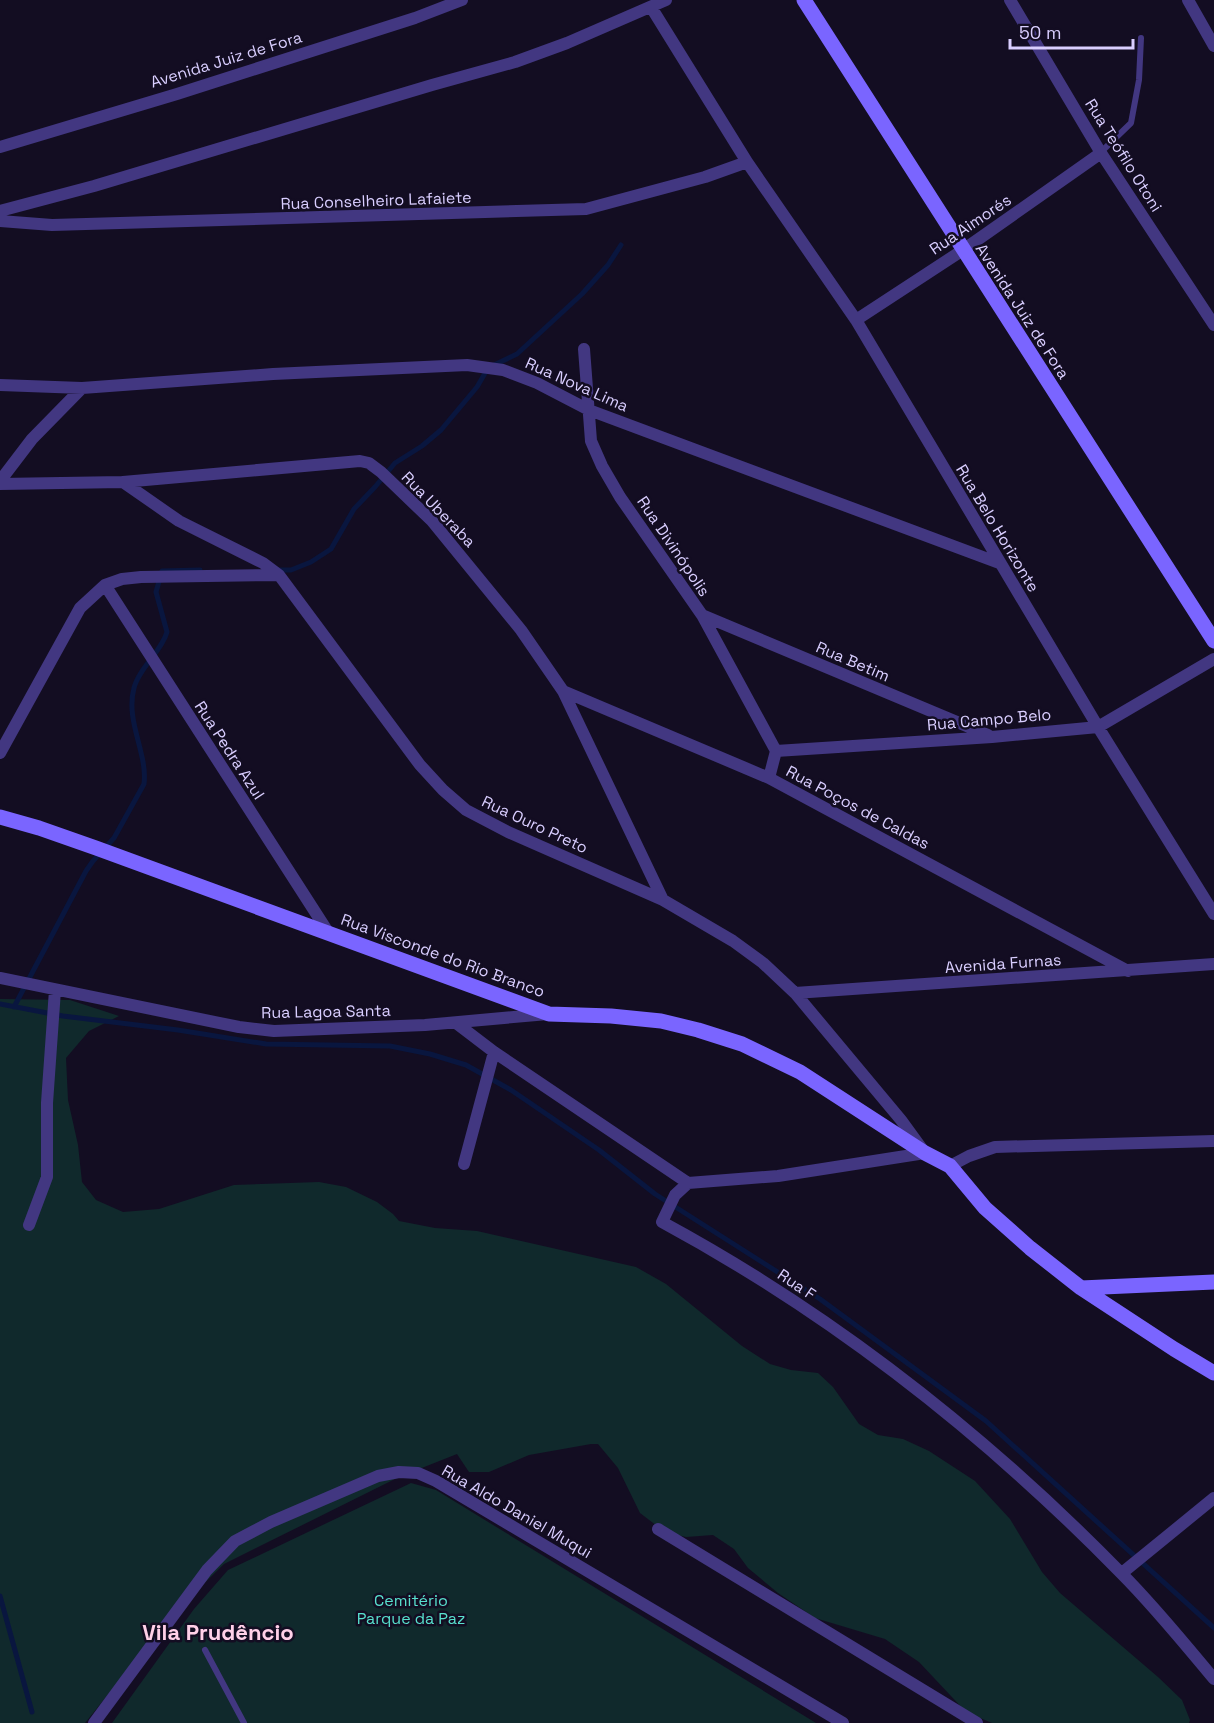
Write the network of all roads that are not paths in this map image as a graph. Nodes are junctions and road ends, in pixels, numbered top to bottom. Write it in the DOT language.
graph roads {
  1 [pos="462,0"];
  2 [pos="666,0"];
  3 [pos="804,0"];
  4 [pos="1010,0"];
  5 [pos="1188,0"];
  6 [pos="651,7"];
  7 [pos="1141,38"];
  8 [pos="1214,46"];
  9 [pos="0,147"];
  10 [pos="1101,153"];
  11 [pos="747,162"];
  12 [pos="0,218"];
  13 [pos="963,250"];
  14 [pos="856,320"];
  15 [pos="1214,325"];
  16 [pos="584,349"];
  17 [pos="0,385"];
  18 [pos="82,388"];
  19 [pos="589,410"];
  20 [pos="0,482"];
  21 [pos="123,482"];
  22 [pos="999,562"];
  23 [pos="279,575"];
  24 [pos="105,585"];
  25 [pos="702,615"];
  26 [pos="1214,641"];
  27 [pos="1214,659"];
  28 [pos="564,691"];
  29 [pos="1098,727"];
  30 [pos="992,737"];
  31 [pos="776,751"];
  32 [pos="0,753"];
  33 [pos="769,778"];
  34 [pos="0,818"];
  35 [pos="663,900"];
  36 [pos="1214,914"];
  37 [pos="328,932"];
  38 [pos="1214,964"];
  39 [pos="1128,971"];
  40 [pos="0,978"];
  41 [pos="55,990"];
  42 [pos="795,993"];
  43 [pos="549,1014"];
  44 [pos="456,1023"];
  45 [pos="494,1052"];
  46 [pos="1214,1141"];
  47 [pos="925,1153"];
  48 [pos="464,1164"];
  49 [pos="950,1166"];
  50 [pos="688,1183"];
  51 [pos="29,1225"];
  52 [pos="1214,1282"];
  53 [pos="1081,1288"];
  54 [pos="1214,1373"];
  55 [pos="1214,1498"];
  56 [pos="658,1529"];
  57 [pos="1122,1573"];
  58 [pos="205,1650"];
  59 [pos="1214,1679"];
  60 [pos="94,1723"];
  61 [pos="244,1723"];
  62 [pos="843,1723"];
  63 [pos="977,1723"];
  1 -- 9 [label="street, Avenida Juiz de Fora"];
  2 -- 6 [label="street"];
  3 -- 13 [label="street, Avenida Juiz de Fora"];
  4 -- 10 [label="street, Rua Teófilo Otoni"];
  5 -- 8 [label="street"];
  6 -- 11 [label="street, Rua Belo Horizonte"];
  6 -- 12 [label="street"];
  7 -- 10 [label="lane"];
  10 -- 13 [label="street, Rua Aimorés"];
  10 -- 15 [label="street, Rua Teófilo Otoni"];
  11 -- 12 [label="street, Rua Conselheiro Lafaiete"];
  11 -- 14 [label="street, Rua Belo Horizonte"];
  13 -- 14 [label="street, Rua Aimorés"];
  13 -- 26 [label="street, Avenida Juiz de Fora"];
  14 -- 22 [label="street, Rua Belo Horizonte"];
  16 -- 19 [label="street, Rua Divinópolis"];
  17 -- 18 [label="street, Rua Nova Lima"];
  18 -- 19 [label="street, Rua Nova Lima"];
  18 -- 20 [label="street"];
  19 -- 22 [label="street, Rua Nova Lima"];
  19 -- 25 [label="street, Rua Divinópolis"];
  20 -- 21 [label="street, Rua Uberaba"];
  21 -- 23 [label="street, Rua Ouro Preto"];
  21 -- 28 [label="street, Rua Uberaba"];
  22 -- 29 [label="street, Rua Belo Horizonte"];
  23 -- 24 [label="street"];
  23 -- 35 [label="street, Rua Ouro Preto"];
  24 -- 32 [label="street"];
  24 -- 37 [label="street, Rua Pedra Azul"];
  25 -- 30 [label="street, Rua Betim"];
  25 -- 31 [label="street, Rua Divinópolis"];
  27 -- 29 [label="street, Rua Campo Belo"];
  28 -- 33 [label="street, Rua Poços de Caldas"];
  28 -- 35 [label="street, Rua Uberaba"];
  29 -- 30 [label="street, Rua Campo Belo"];
  29 -- 36 [label="street, Rua Belo Horizonte"];
  30 -- 31 [label="street, Rua Campo Belo"];
  31 -- 33 [label="street"];
  33 -- 39 [label="street, Rua Poços de Caldas"];
  34 -- 37 [label="street, Rua Visconde do Rio Branco"];
  35 -- 42 [label="street, Rua Ouro Preto"];
  37 -- 43 [label="street, Rua Visconde do Rio Branco"];
  38 -- 39 [label="street, Avenida Furnas"];
  39 -- 42 [label="street, Avenida Furnas"];
  40 -- 41 [label="street, Rua Lagoa Santa"];
  41 -- 44 [label="street, Rua Lagoa Santa"];
  41 -- 51 [label="street"];
  42 -- 47 [label="street, Rua Ouro Preto"];
  43 -- 44 [label="street, Rua Lagoa Santa"];
  43 -- 47 [label="street, Rua Visconde do Rio Branco"];
  44 -- 45 [label="street"];
  45 -- 48 [label="street"];
  45 -- 50 [label="street"];
  46 -- 49 [label="street"];
  47 -- 49 [label="street, Rua Visconde do Rio Branco"];
  47 -- 50 [label="street"];
  49 -- 53 [label="street, Rua Visconde do Rio Branco"];
  50 -- 57 [label="street, Rua F"];
  52 -- 53 [label="street"];
  53 -- 54 [label="street, Rua Visconde do Rio Branco"];
  55 -- 57 [label="street"];
  56 -- 63 [label="street"];
  57 -- 59 [label="street"];
  58 -- 61 [label="lane"];
  60 -- 62 [label="street, Rua Aldo Daniel Muqui"];
}
